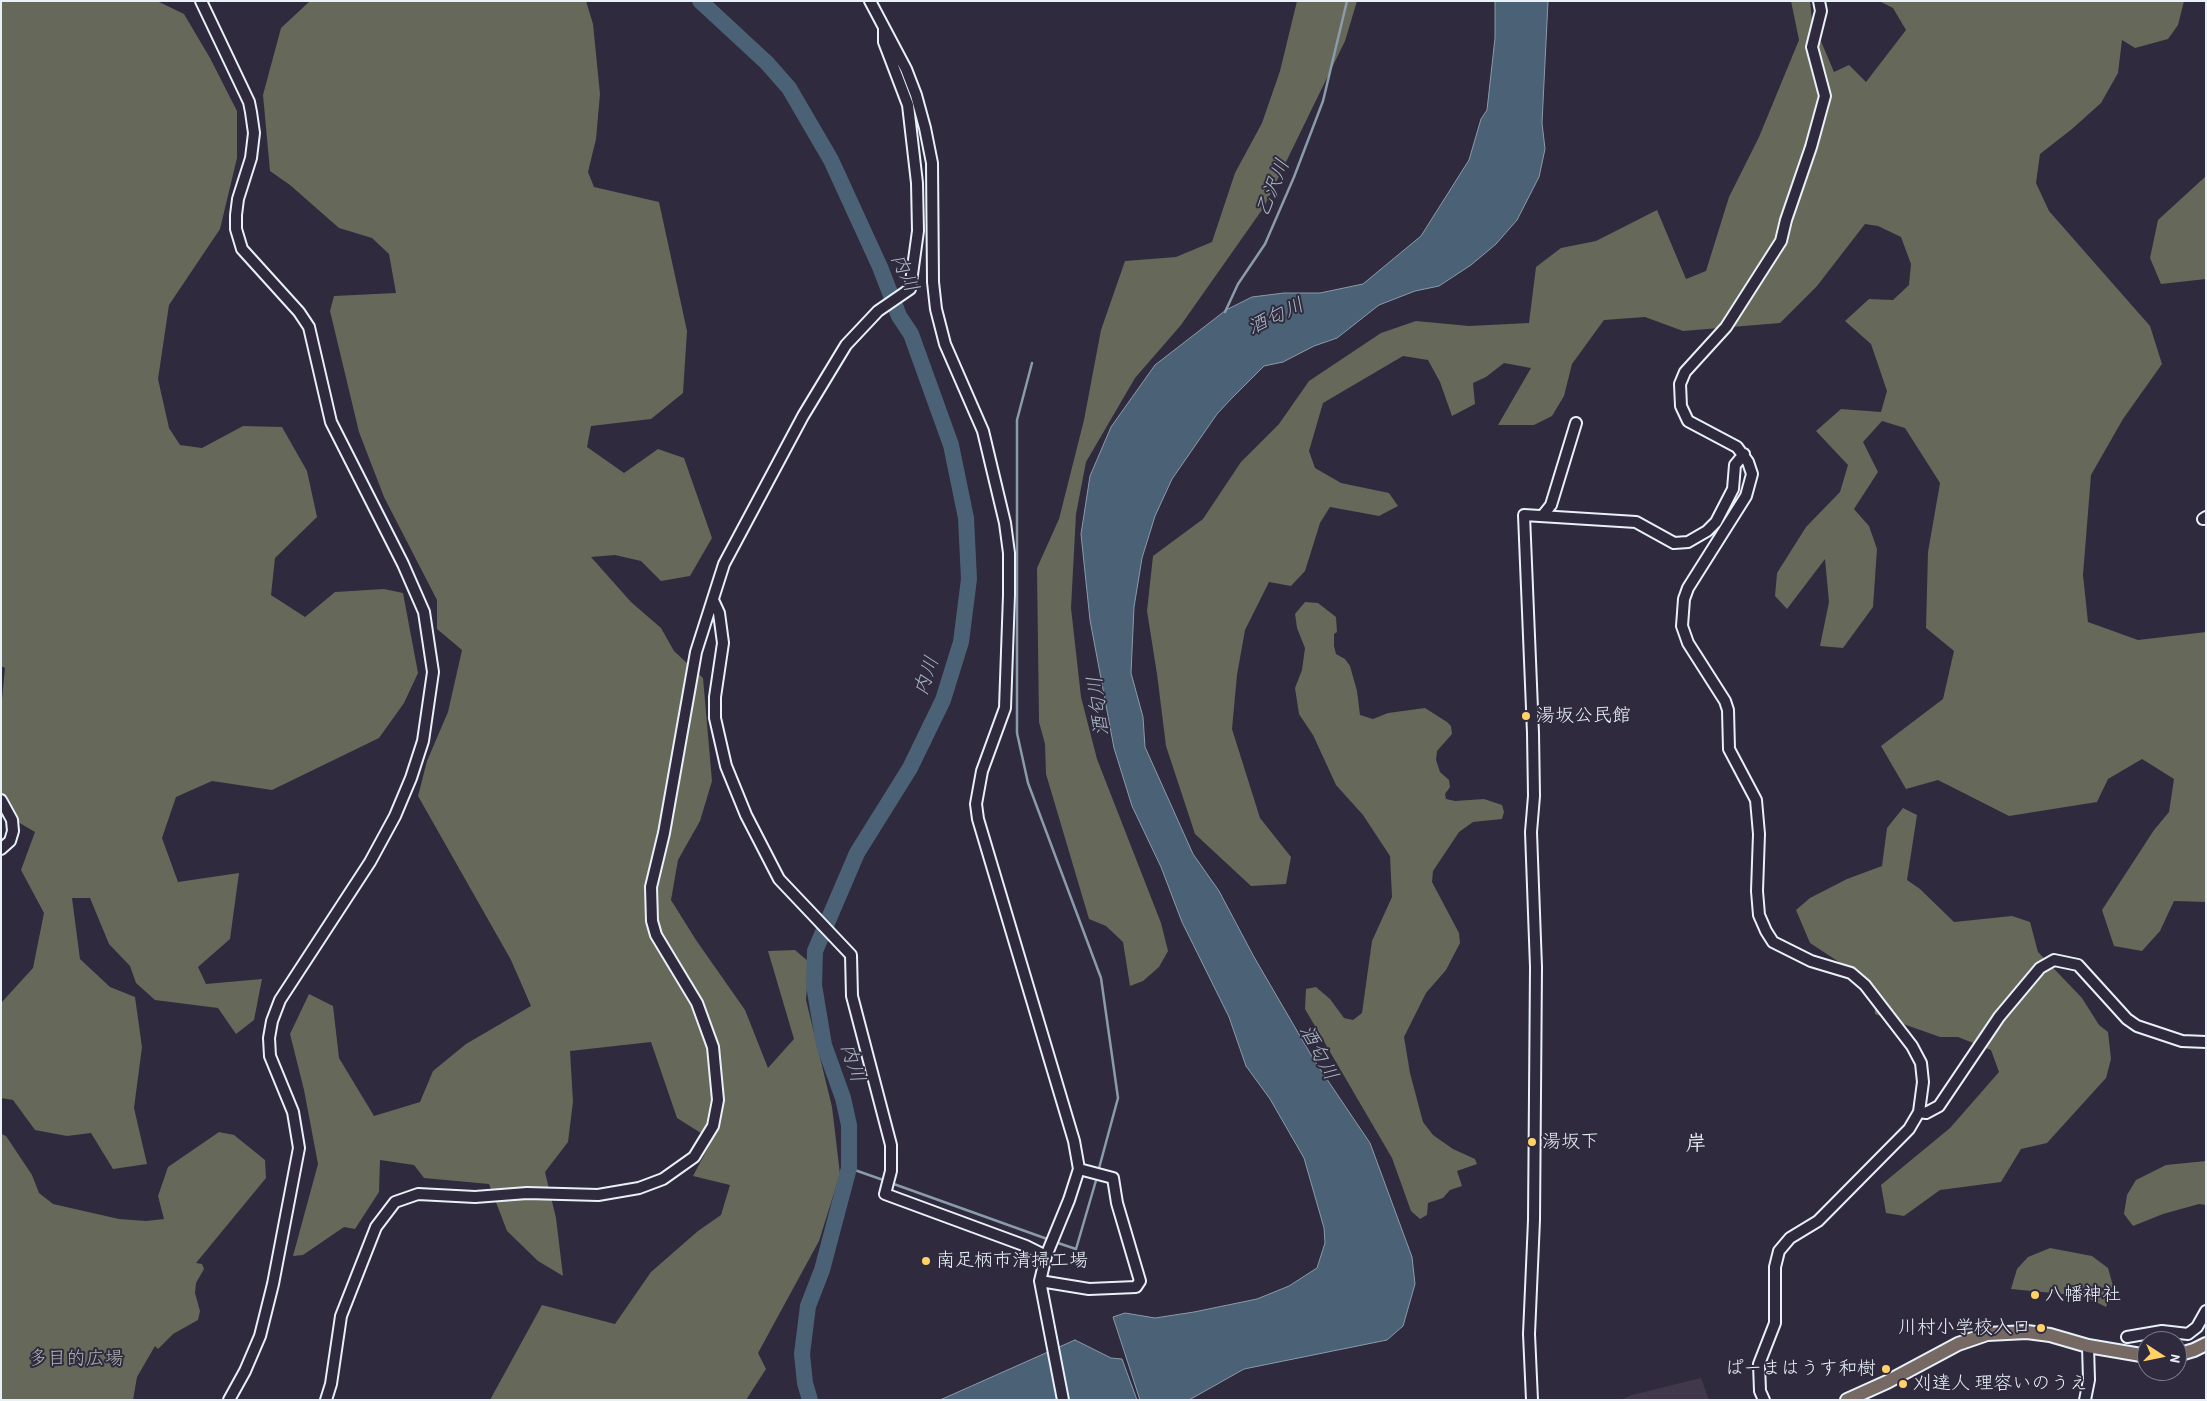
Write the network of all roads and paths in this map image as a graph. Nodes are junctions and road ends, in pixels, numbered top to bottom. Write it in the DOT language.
graph roads {
  1 [pos="201,1"];
  2 [pos="870,1"];
  3 [pos="1820,1"];
  4 [pos="884,29"];
  5 [pos="1576,423"];
  6 [pos="1744,454"];
  7 [pos="1543,515"];
  8 [pos="713,600"];
  9 [pos="1,800"];
  10 [pos="1,849"];
  11 [pos="2206,1042"];
  12 [pos="1919,1112"];
  13 [pos="1082,1169"];
  14 [pos="1046,1256"];
  15 [pos="1042,1281"];
  16 [pos="2206,1311"];
  17 [pos="2127,1337"];
  18 [pos="2206,1344"];
  19 [pos="2088,1346"];
  20 [pos="2187,1352"];
  21 [pos="2137,1354"];
  22 [pos="229,1400"];
  23 [pos="326,1400"];
  24 [pos="1063,1400"];
  25 [pos="1532,1400"];
  26 [pos="1764,1400"];
  27 [pos="1847,1400"];
  28 [pos="2085,1400"];
  1 -- 22 [label="street"];
  2 -- 4 [label="street"];
  3 -- 6 [label="street"];
  4 -- 8 [label="street"];
  4 -- 13 [label="street"];
  5 -- 7 [label="street"];
  6 -- 7 [label="street"];
  6 -- 12 [label="street"];
  7 -- 25 [label="street"];
  8 -- 14 [label="street"];
  8 -- 23 [label="street"];
  9 -- 10 [label="street"];
  11 -- 12 [label="street"];
  12 -- 26 [label="street"];
  13 -- 14 [label="street"];
  13 -- 15 [label="street"];
  14 -- 15 [label="street"];
  15 -- 24 [label="street"];
  16 -- 17 [label="street"];
  18 -- 20 [label="main road"];
  19 -- 21 [label="main road"];
  19 -- 27 [label="main road"];
  19 -- 28 [label="street"];
}
